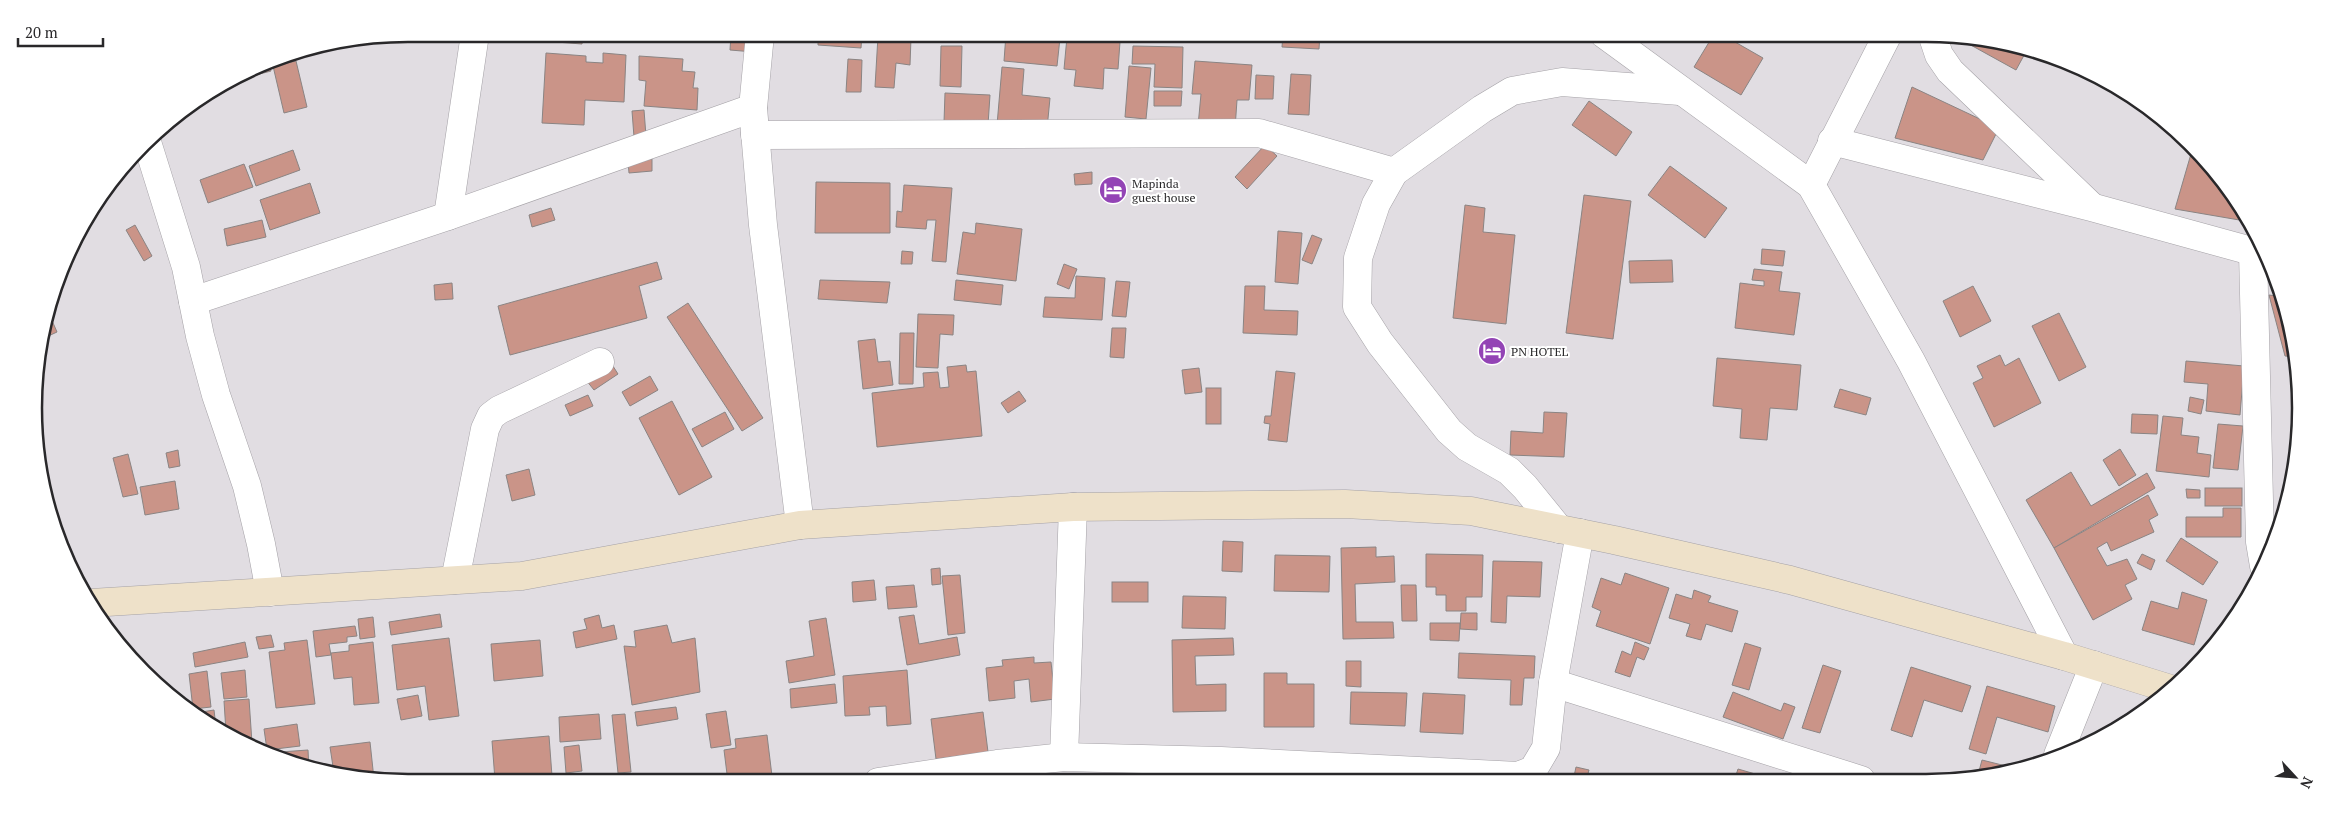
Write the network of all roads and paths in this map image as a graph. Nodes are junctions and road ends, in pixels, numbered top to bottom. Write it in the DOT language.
graph roads {
  1 [pos="474,42"];
  2 [pos="759,42"];
  3 [pos="1615,42"];
  4 [pos="1884,42"];
  5 [pos="1935,42"];
  6 [pos="1680,91"];
  7 [pos="752,108"];
  8 [pos="755,135"];
  9 [pos="1832,141"];
  10 [pos="150,150"];
  11 [pos="1394,172"];
  12 [pos="1811,186"];
  13 [pos="2091,206"];
  14 [pos="448,216"];
  15 [pos="2258,253"];
  16 [pos="2260,258"];
  17 [pos="193,301"];
  18 [pos="600,362"];
  19 [pos="1074,507"];
  20 [pos="800,525"];
  21 [pos="1569,531"];
  22 [pos="2262,555"];
  23 [pos="455,580"];
  24 [pos="270,592"];
  25 [pos="98,603"];
  26 [pos="2064,656"];
  27 [pos="2094,665"];
  28 [pos="1553,684"];
  29 [pos="2164,687"];
  30 [pos="2060,749"];
  31 [pos="1064,757"];
  32 [pos="931,774"];
  33 [pos="1478,774"];
  34 [pos="1523,774"];
  35 [pos="1842,774"];
  1 -- 14 [label="street"];
  2 -- 7 [label="street"];
  3 -- 6 [label="street"];
  4 -- 9 [label="street"];
  5 -- 13 [label="street"];
  6 -- 11 [label="street"];
  6 -- 12 [label="street"];
  7 -- 8 [label="street"];
  7 -- 14 [label="street"];
  8 -- 11 [label="street"];
  8 -- 20 [label="street"];
  9 -- 12 [label="street"];
  9 -- 13 [label="street"];
  10 -- 17 [label="street"];
  11 -- 21 [label="street"];
  12 -- 26 [label="street"];
  13 -- 15 [label="street"];
  14 -- 17 [label="street"];
  16 -- 22 [label="street"];
  17 -- 24 [label="street"];
  18 -- 23 [label="street"];
  19 -- 20 [label="street"];
  19 -- 21 [label="street"];
  19 -- 31 [label="street"];
  20 -- 23 [label="street"];
  21 -- 26 [label="street"];
  21 -- 28 [label="street"];
  23 -- 24 [label="street"];
  24 -- 25 [label="street"];
  26 -- 27 [label="street"];
  27 -- 29 [label="street"];
  27 -- 30 [label="street"];
  28 -- 34 [label="street"];
  28 -- 35 [label="street"];
  31 -- 32 [label="street"];
  31 -- 33 [label="street"];
}
